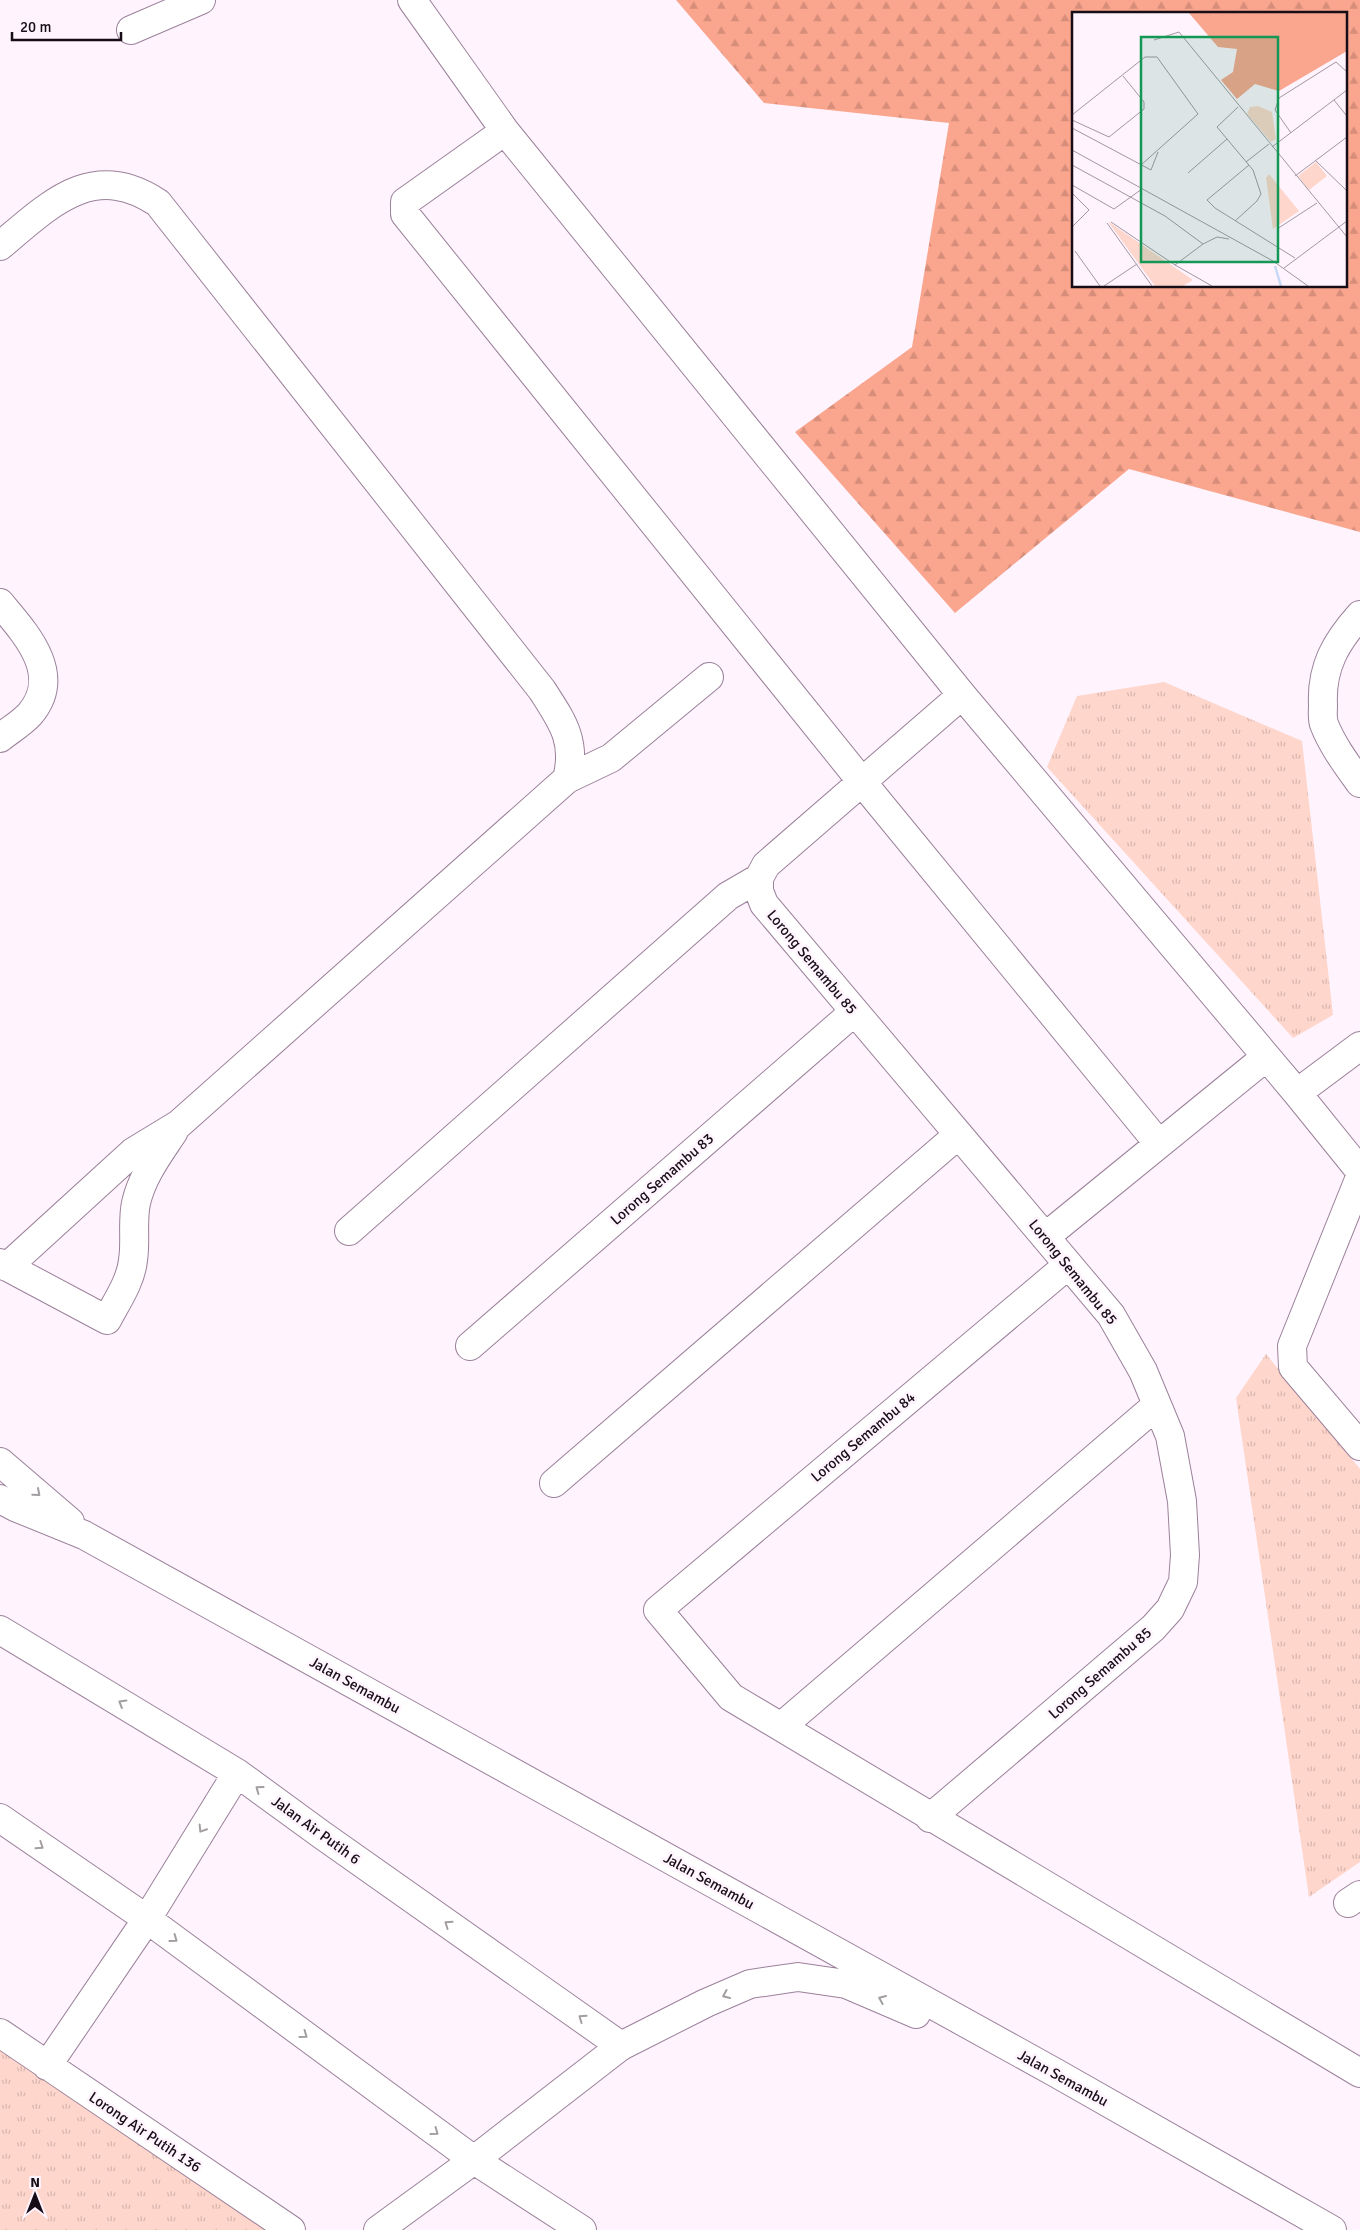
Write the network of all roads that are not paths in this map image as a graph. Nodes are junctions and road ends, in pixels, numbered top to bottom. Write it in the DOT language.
graph roads {
  1 [pos="201,0"];
  2 [pos="412,0"];
  3 [pos="131,30"];
  4 [pos="505,131"];
  5 [pos="0,246"];
  6 [pos="0,603"];
  7 [pos="1360,614"];
  8 [pos="709,677"];
  9 [pos="962,695"];
  10 [pos="0,738"];
  11 [pos="567,779"];
  12 [pos="862,782"];
  13 [pos="1360,783"];
  14 [pos="760,878"];
  15 [pos="854,1012"];
  16 [pos="1360,1046"];
  17 [pos="1266,1057"];
  18 [pos="1298,1093"];
  19 [pos="179,1124"];
  20 [pos="958,1135"];
  21 [pos="1159,1144"];
  22 [pos="1360,1172"];
  23 [pos="1360,1177"];
  24 [pos="349,1232"];
  25 [pos="1045,1238"];
  26 [pos="1068,1264"];
  27 [pos="4,1265"];
  28 [pos="470,1346"];
  29 [pos="1157,1405"];
  30 [pos="1360,1446"];
  31 [pos="0,1462"];
  32 [pos="554,1483"];
  33 [pos="5,1506"];
  34 [pos="84,1535"];
  35 [pos="0,1630"];
  36 [pos="782,1726"];
  37 [pos="237,1772"];
  38 [pos="0,1818"];
  39 [pos="930,1818"];
  40 [pos="147,1919"];
  41 [pos="0,2033"];
  42 [pos="621,2046"];
  43 [pos="47,2066"];
  44 [pos="1056,2073"];
  45 [pos="1360,2073"];
  46 [pos="474,2160"];
  47 [pos="291,2230"];
  48 [pos="378,2230"];
  49 [pos="582,2230"];
  50 [pos="1332,2230"];
  1 -- 3 [label="street"];
  2 -- 4 [label="street"];
  4 -- 9 [label="street"];
  4 -- 12 [label="street"];
  5 -- 11 [label="street"];
  6 -- 10 [label="street"];
  7 -- 13 [label="street"];
  8 -- 11 [label="street"];
  9 -- 12 [label="street"];
  9 -- 17 [label="street"];
  11 -- 19 [label="street"];
  12 -- 14 [label="street"];
  12 -- 21 [label="street"];
  14 -- 15 [label="street, Lorong Semambu 85"];
  14 -- 24 [label="street"];
  15 -- 20 [label="street, Lorong Semambu 85"];
  15 -- 28 [label="street, Lorong Semambu 83"];
  16 -- 18 [label="street"];
  17 -- 18 [label="street"];
  17 -- 21 [label="street"];
  18 -- 22 [label="street"];
  19 -- 27 [label="street"];
  19 -- 27 [label="street"];
  20 -- 25 [label="street, Lorong Semambu 85"];
  20 -- 32 [label="street"];
  21 -- 25 [label="street"];
  23 -- 30 [label="street"];
  25 -- 26 [label="street, Lorong Semambu 85"];
  26 -- 29 [label="street, Lorong Semambu 85"];
  26 -- 36 [label="street, Lorong Semambu 84"];
  29 -- 36 [label="street"];
  29 -- 39 [label="street, Lorong Semambu 85"];
  31 -- 34 [label="street, Jalan Semambu, one-way"];
  33 -- 34 [label="street, Jalan Semambu"];
  34 -- 44 [label="street, Jalan Semambu"];
  37 -- 35 [label="street, Jalan Air Putih 6, one-way"];
  36 -- 39 [label="street"];
  37 -- 40 [label="street, one-way"];
  42 -- 37 [label="street, Jalan Air Putih 6, one-way"];
  38 -- 40 [label="street, one-way"];
  39 -- 45 [label="street"];
  40 -- 43 [label="street"];
  40 -- 46 [label="street, one-way"];
  41 -- 43 [label="street, Lorong Air Putih 136"];
  44 -- 42 [label="street, one-way"];
  42 -- 46 [label="street"];
  43 -- 47 [label="street, Lorong Air Putih 136"];
  44 -- 50 [label="street, Jalan Semambu"];
  46 -- 48 [label="street"];
  46 -- 49 [label="street"];
}
